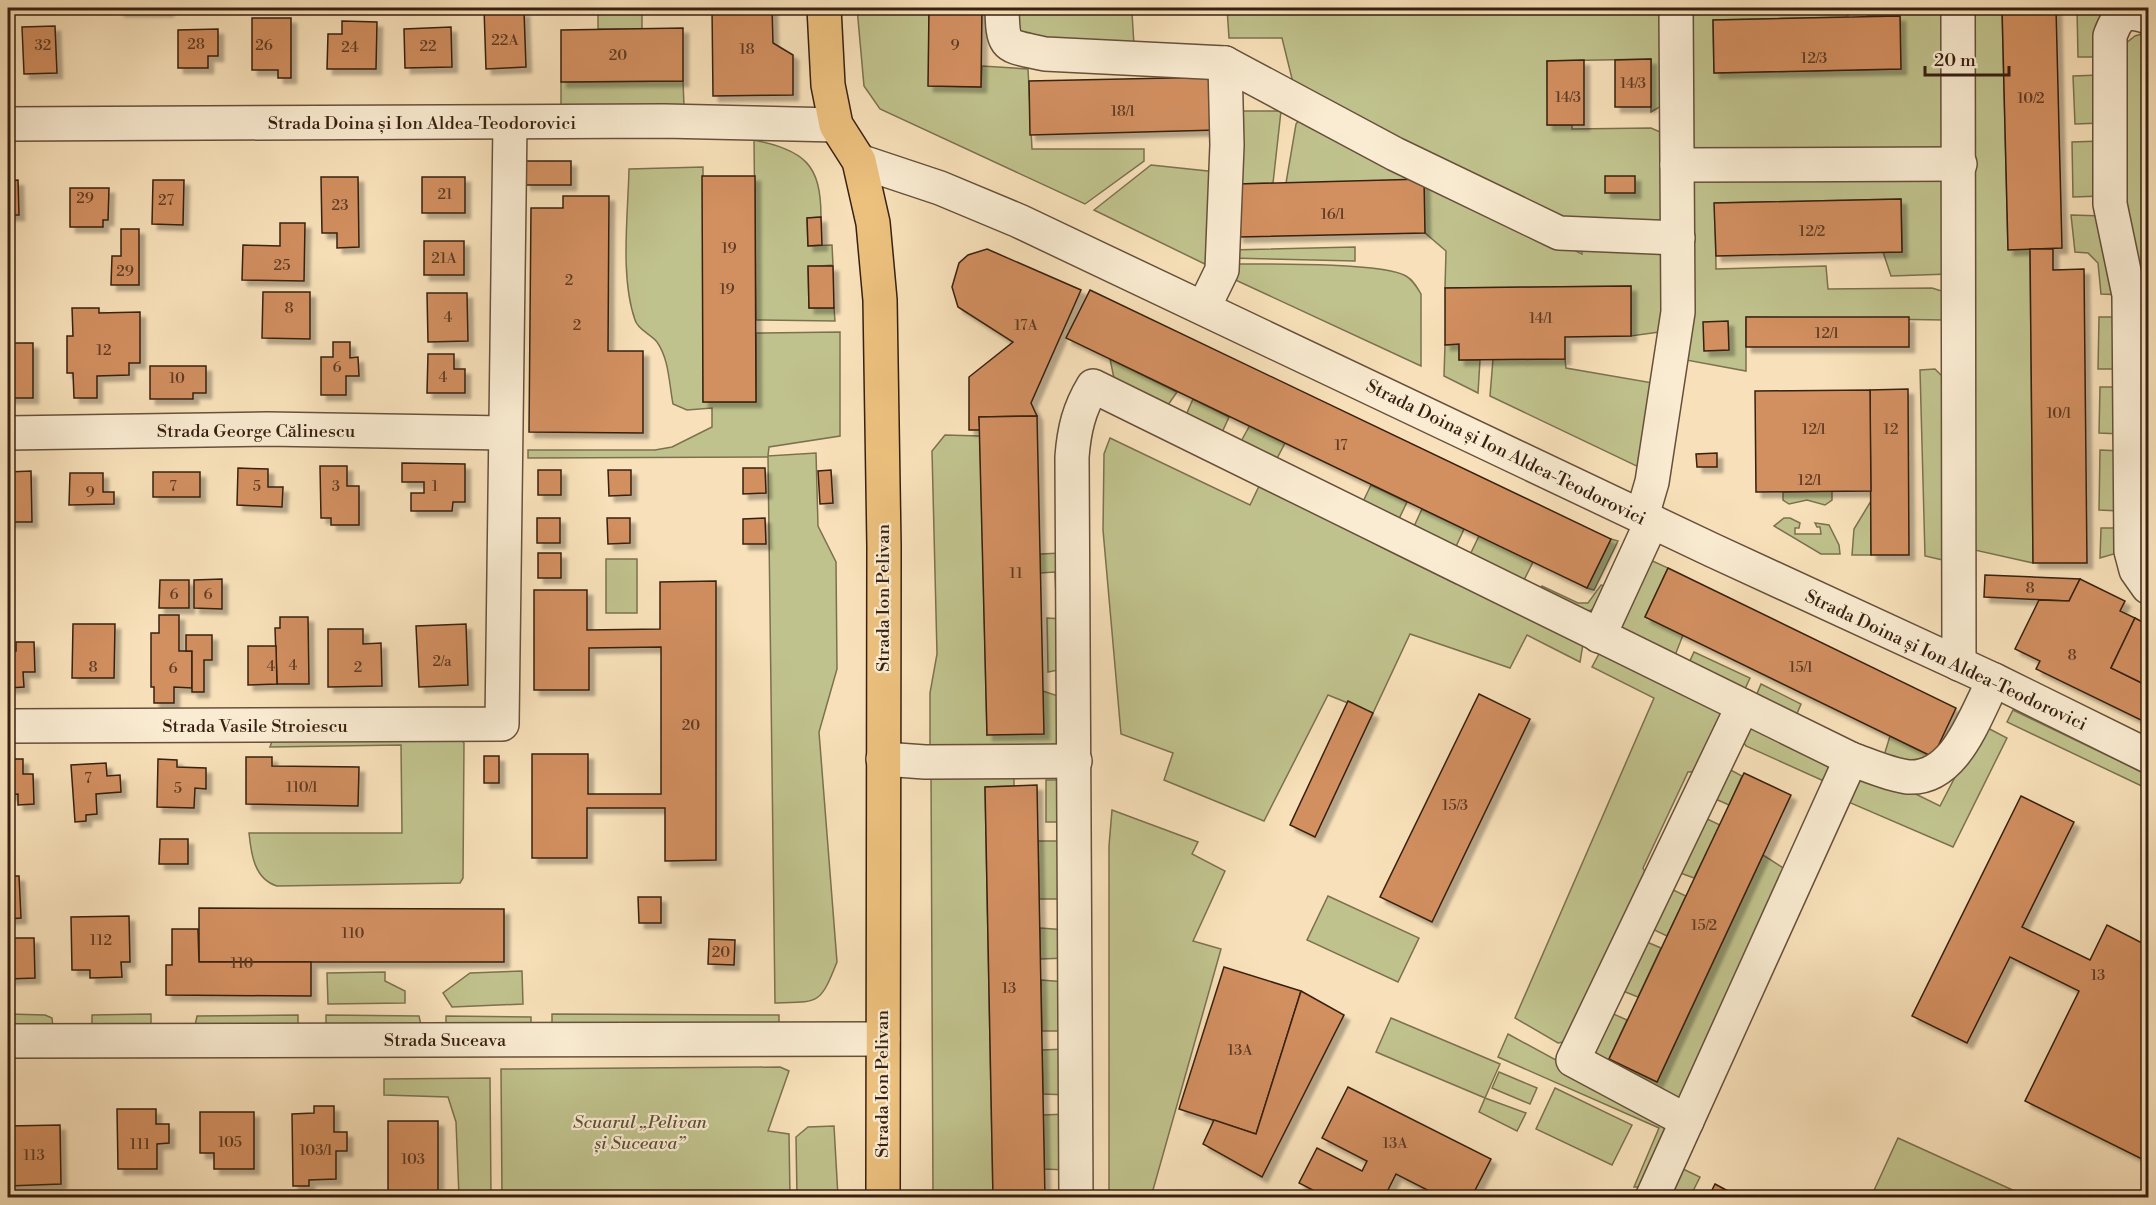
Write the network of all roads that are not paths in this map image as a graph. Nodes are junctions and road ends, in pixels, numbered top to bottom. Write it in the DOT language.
graph roads {
  1 [pos="824,8"];
  2 [pos="1002,8"];
  3 [pos="1676,8"];
  4 [pos="1958,8"];
  5 [pos="2148,17"];
  6 [pos="1225,63"];
  7 [pos="510,123"];
  8 [pos="8,124"];
  9 [pos="836,126"];
  10 [pos="859,161"];
  11 [pos="1960,164"];
  12 [pos="1677,165"];
  13 [pos="1678,238"];
  14 [pos="1204,307"];
  15 [pos="8,433"];
  16 [pos="505,433"];
  17 [pos="1647,519"];
  18 [pos="2148,587"];
  19 [pos="1599,636"];
  20 [pos="1959,664"];
  21 [pos="1994,680"];
  22 [pos="1743,706"];
  23 [pos="8,726"];
  24 [pos="2148,756"];
  25 [pos="883,759"];
  26 [pos="1851,759"];
  27 [pos="1075,761"];
  28 [pos="883,1039"];
  29 [pos="8,1041"];
  30 [pos="1687,1121"];
  31 [pos="883,1197"];
  32 [pos="1076,1197"];
  33 [pos="1652,1197"];
  1 -- 9 [label="main road, Strada Ion Pelivan"];
  2 -- 6 [label="street"];
  3 -- 12 [label="street"];
  4 -- 11 [label="street"];
  5 -- 18 [label="street"];
  6 -- 13 [label="street"];
  6 -- 14 [label="street"];
  7 -- 8 [label="street, Strada Doina și Ion Aldea-Teodorovici"];
  7 -- 9 [label="street, Strada Doina și Ion Aldea-Teodorovici"];
  7 -- 16 [label="street"];
  9 -- 10 [label="main road, Strada Ion Pelivan"];
  10 -- 14 [label="street, Strada Doina și Ion Aldea-Teodorovici"];
  10 -- 25 [label="main road, Strada Ion Pelivan"];
  11 -- 12 [label="street"];
  11 -- 20 [label="street"];
  12 -- 13 [label="street"];
  13 -- 17 [label="street"];
  14 -- 17 [label="street, Strada Doina și Ion Aldea-Teodorovici"];
  15 -- 16 [label="street, Strada George Călinescu"];
  16 -- 23 [label="street, Strada Vasile Stroiescu"];
  17 -- 19 [label="street"];
  17 -- 20 [label="street, Strada Doina și Ion Aldea-Teodorovici"];
  19 -- 22 [label="street"];
  19 -- 27 [label="street"];
  20 -- 21 [label="street, Strada Doina și Ion Aldea-Teodorovici"];
  21 -- 24 [label="street, Strada Doina și Ion Aldea-Teodorovici"];
  21 -- 26 [label="street"];
  22 -- 26 [label="street"];
  22 -- 30 [label="street"];
  25 -- 27 [label="street"];
  25 -- 28 [label="main road, Strada Ion Pelivan"];
  26 -- 30 [label="street"];
  27 -- 32 [label="street"];
  28 -- 29 [label="street, Strada Suceava"];
  28 -- 31 [label="main road, Strada Ion Pelivan"];
  30 -- 33 [label="street"];
}
